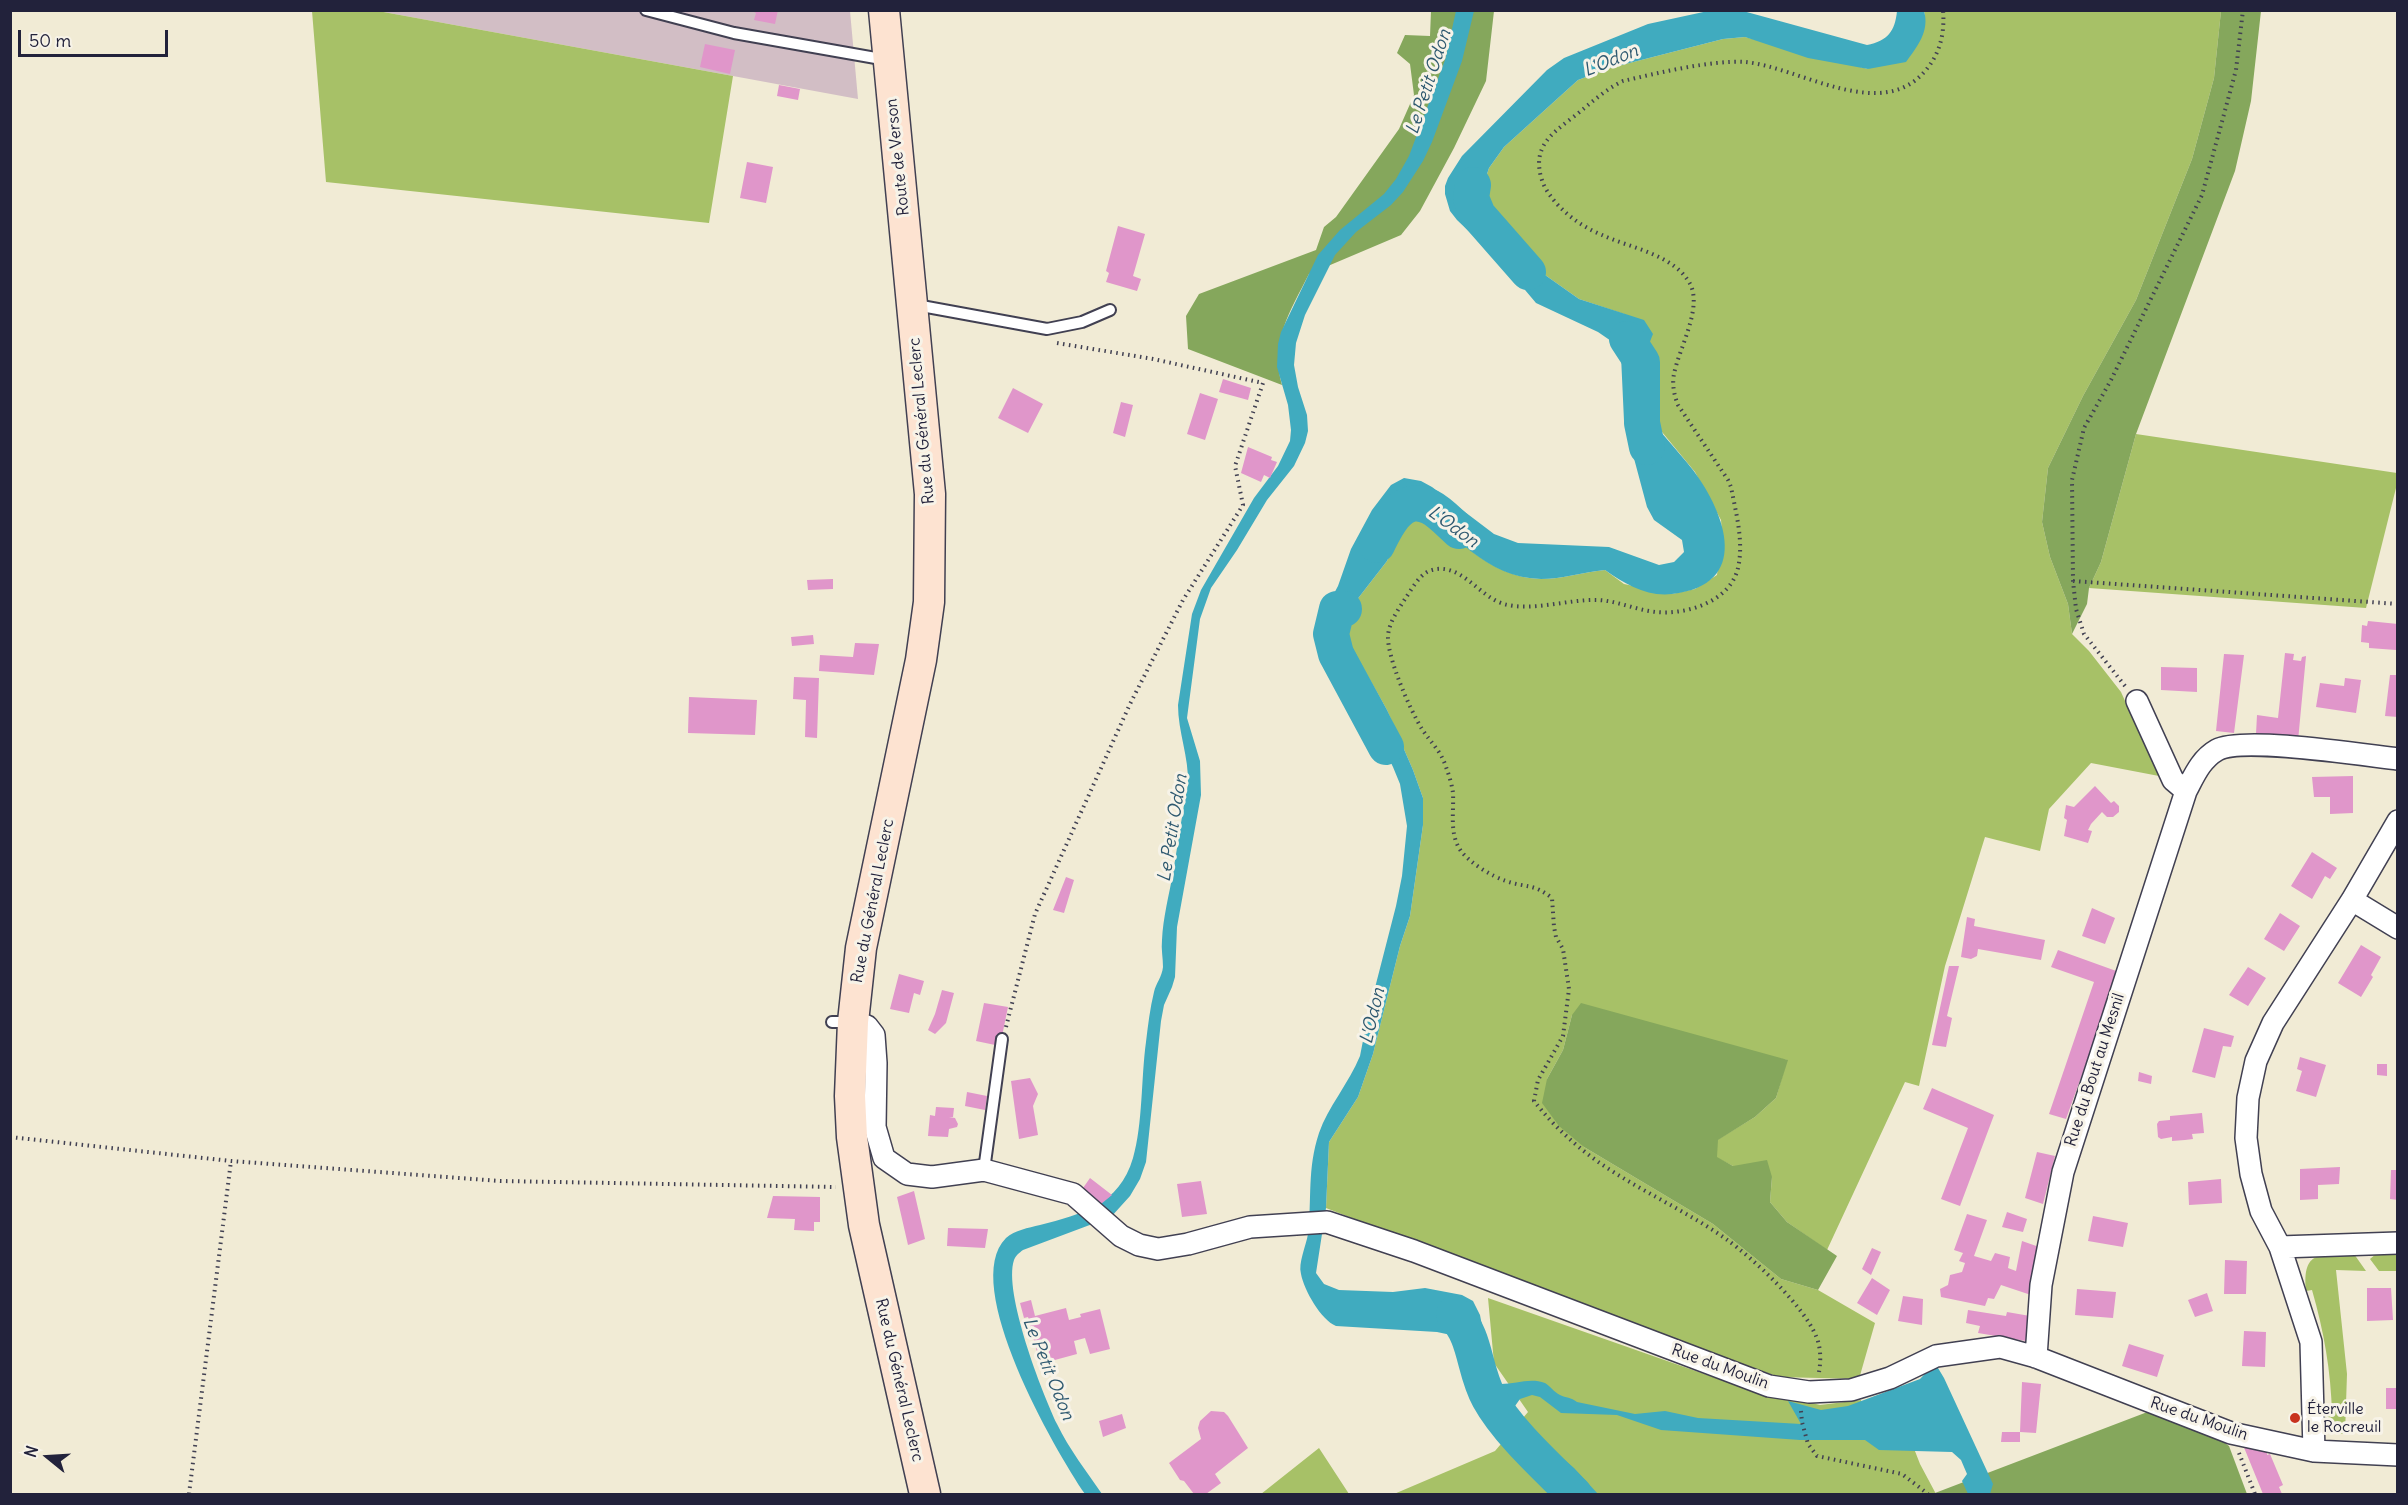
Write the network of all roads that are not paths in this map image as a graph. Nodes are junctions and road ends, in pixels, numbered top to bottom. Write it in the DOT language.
graph roads {
  1 [pos="646,10"];
  2 [pos="884,10"];
  3 [pos="889,60"];
  4 [pos="912,304"];
  5 [pos="1110,310"];
  6 [pos="2137,701"];
  7 [pos="2397,759"];
  8 [pos="2186,791"];
  9 [pos="2397,821"];
  10 [pos="2352,900"];
  11 [pos="2397,928"];
  12 [pos="842,1022"];
  13 [pos="1002,1039"];
  14 [pos="984,1170"];
  15 [pos="2397,1243"];
  16 [pos="2280,1247"];
  17 [pos="2036,1357"];
  18 [pos="2314,1451"];
  19 [pos="2397,1455"];
  20 [pos="925,1494"];
  1 -- 3 [label="lane"];
  2 -- 3 [label="main road, Route de Verson"];
  3 -- 4 [label="main road, Route de Verson"];
  4 -- 5 [label="lane"];
  4 -- 12 [label="main road, Rue du Général Leclerc"];
  6 -- 8 [label="street"];
  7 -- 8 [label="street, Rue du Bout au Mesnil"];
  8 -- 17 [label="street, Rue du Bout au Mesnil"];
  9 -- 10 [label="street"];
  10 -- 11 [label="street"];
  10 -- 16 [label="street"];
  12 -- 14 [label="street"];
  12 -- 20 [label="main road, Rue du Général Leclerc"];
  13 -- 14 [label="lane"];
  14 -- 17 [label="street, Rue du Moulin"];
  15 -- 16 [label="street"];
  16 -- 18 [label="street"];
  17 -- 18 [label="street, Rue du Moulin"];
  18 -- 19 [label="street, Rue du Moulin"];
}
